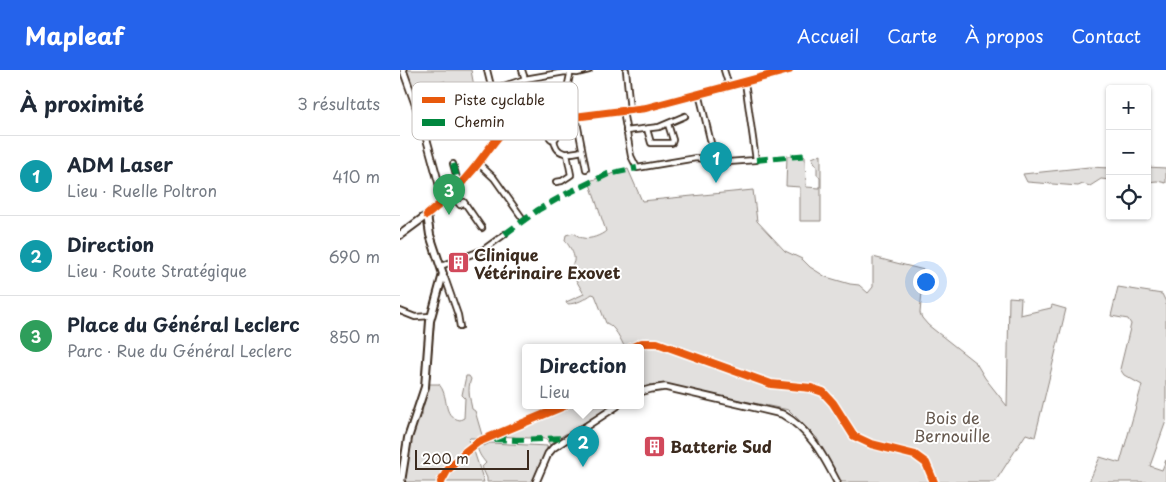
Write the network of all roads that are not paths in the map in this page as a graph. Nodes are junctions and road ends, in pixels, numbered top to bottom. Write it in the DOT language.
graph roads {
  1 [pos="403,70"];
  2 [pos="522,70"];
  3 [pos="589,70"];
  4 [pos="626,70"];
  5 [pos="724,70"];
  6 [pos="789,70"];
  7 [pos="571,71"];
  8 [pos="555,72"];
  9 [pos="524,79"];
  10 [pos="515,82"];
  11 [pos="745,82"];
  12 [pos="729,86"];
  13 [pos="699,94"];
  14 [pos="412,95"];
  15 [pos="626,111"];
  16 [pos="685,116"];
  17 [pos="578,117"];
  18 [pos="668,124"];
  19 [pos="578,128"];
  20 [pos="648,129"];
  21 [pos="626,131"];
  22 [pos="426,140"];
  23 [pos="496,140"];
  24 [pos="554,140"];
  25 [pos="582,151"];
  26 [pos="567,154"];
  27 [pos="715,160"];
  28 [pos="478,163"];
  29 [pos="453,164"];
  30 [pos="586,168"];
  31 [pos="556,182"];
  32 [pos="459,185"];
  33 [pos="449,196"];
  34 [pos="427,216"];
  35 [pos="523,220"];
  36 [pos="421,221"];
  37 [pos="482,228"];
  38 [pos="400,234"];
  39 [pos="505,234"];
  40 [pos="430,235"];
  41 [pos="441,266"];
  42 [pos="442,275"];
  43 [pos="400,312"];
  44 [pos="431,316"];
  45 [pos="460,327"];
  46 [pos="644,391"];
  47 [pos="612,409"];
  48 [pos="401,482"];
  49 [pos="536,482"];
  50 [pos="837,482"];
  1 -- 14 [label="street"];
  2 -- 9 [label="street"];
  3 -- 7 [label="street"];
  4 -- 15 [label="street"];
  5 -- 12 [label="street"];
  6 -- 11 [label="street"];
  7 -- 8 [label="street"];
  8 -- 9 [label="street"];
  9 -- 10 [label="street"];
  11 -- 12 [label="street"];
  11 -- 27 [label="street"];
  12 -- 13 [label="street"];
  13 -- 15 [label="street"];
  13 -- 27 [label="street"];
  15 -- 17 [label="street"];
  15 -- 21 [label="street"];
  16 -- 18 [label="street"];
  18 -- 20 [label="street"];
  18 -- 20 [label="street"];
  19 -- 25 [label="street"];
  20 -- 21 [label="street"];
  21 -- 27 [label="street"];
  22 -- 33 [label="street"];
  23 -- 28 [label="street"];
  24 -- 26 [label="street"];
  25 -- 26 [label="street"];
  25 -- 30 [label="street"];
  26 -- 31 [label="street"];
  28 -- 32 [label="street"];
  28 -- 35 [label="street"];
  29 -- 32 [label="street"];
  32 -- 33 [label="street"];
  33 -- 34 [label="street"];
  33 -- 37 [label="street"];
  34 -- 36 [label="main road"];
  34 -- 40 [label="main road"];
  36 -- 38 [label="main road"];
  36 -- 40 [label="main road"];
  39 -- 41 [label="street"];
  40 -- 41 [label="main road"];
  41 -- 42 [label="main road"];
  42 -- 44 [label="main road"];
  42 -- 45 [label="street"];
  43 -- 44 [label="street"];
  44 -- 48 [label="main road"];
  46 -- 50 [label="street"];
  47 -- 49 [label="street"];
}
